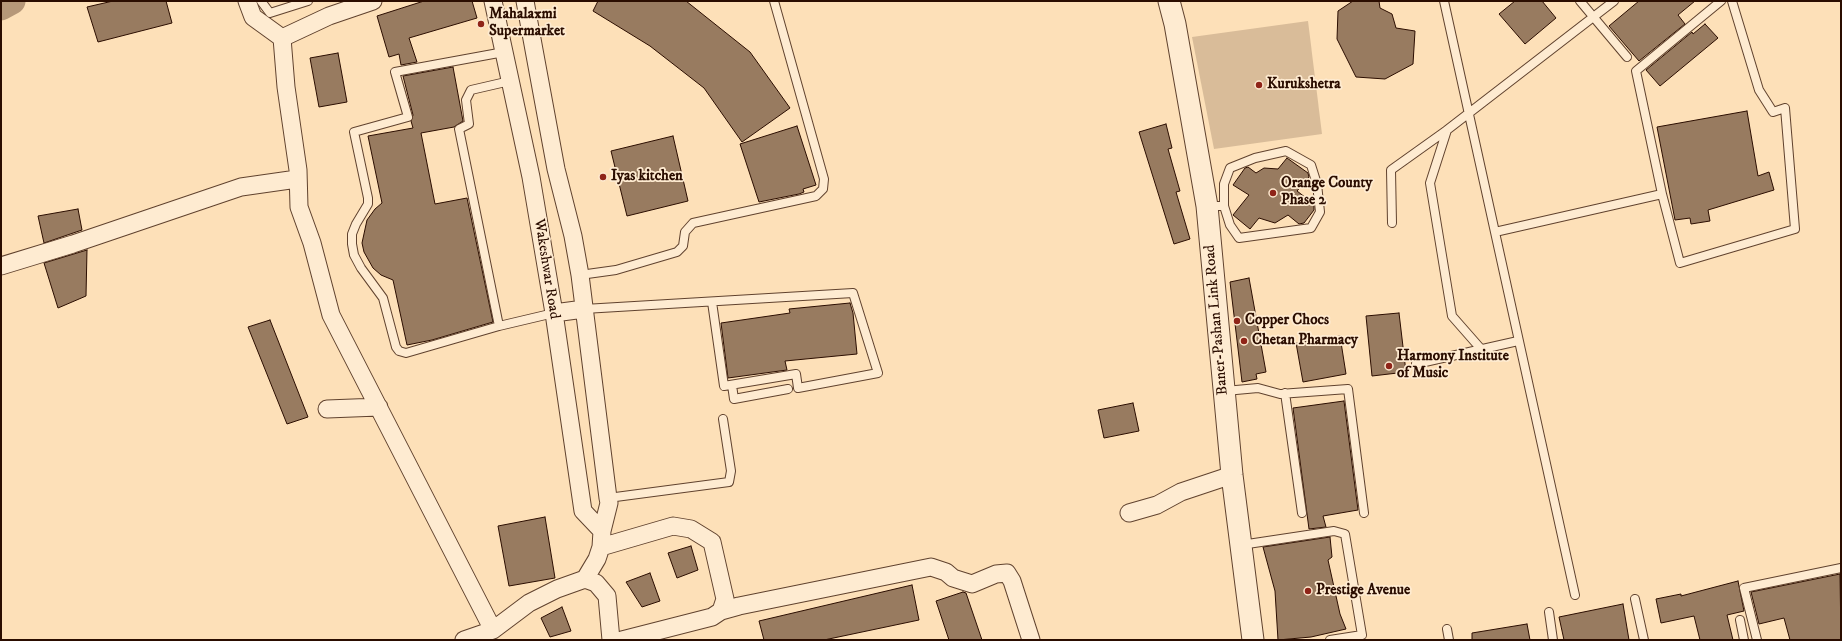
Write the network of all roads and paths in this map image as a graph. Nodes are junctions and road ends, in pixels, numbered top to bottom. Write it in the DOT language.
graph roads {
  1 [pos="247,1"];
  2 [pos="261,1"];
  3 [pos="308,1"];
  4 [pos="374,1"];
  5 [pos="493,1"];
  6 [pos="525,1"];
  7 [pos="774,1"];
  8 [pos="1169,1"];
  9 [pos="1444,1"];
  10 [pos="1580,1"];
  11 [pos="1614,1"];
  12 [pos="1721,1"];
  13 [pos="1732,1"];
  14 [pos="1594,18"];
  15 [pos="282,38"];
  16 [pos="504,52"];
  17 [pos="1627,57"];
  18 [pos="510,81"];
  19 [pos="1469,114"];
  20 [pos="1447,130"];
  21 [pos="297,179"];
  22 [pos="1662,194"];
  23 [pos="1216,206"];
  24 [pos="1392,223"];
  25 [pos="1495,232"];
  26 [pos="1,266"];
  27 [pos="580,276"];
  28 [pos="712,302"];
  29 [pos="584,309"];
  30 [pos="554,313"];
  31 [pos="499,326"];
  32 [pos="1518,341"];
  33 [pos="1481,349"];
  34 [pos="1416,364"];
  35 [pos="732,385"];
  36 [pos="788,389"];
  37 [pos="1224,392"];
  38 [pos="1285,393"];
  39 [pos="379,407"];
  40 [pos="327,410"];
  41 [pos="723,419"];
  42 [pos="1232,475"];
  43 [pos="608,498"];
  44 [pos="1129,513"];
  45 [pos="1302,513"];
  46 [pos="1364,513"];
  47 [pos="601,539"];
  48 [pos="1240,545"];
  49 [pos="1841,568"];
  50 [pos="585,579"];
  51 [pos="1575,595"];
  52 [pos="1635,599"];
  53 [pos="721,611"];
  54 [pos="1548,612"];
  55 [pos="1740,620"];
  56 [pos="1447,629"];
  57 [pos="493,630"];
  58 [pos="464,640"];
  59 [pos="612,640"];
  60 [pos="622,640"];
  61 [pos="1031,640"];
  62 [pos="1253,640"];
  63 [pos="1330,640"];
  64 [pos="1449,640"];
  65 [pos="1553,640"];
  66 [pos="1644,640"];
  67 [pos="1744,640"];
  68 [pos="1757,640"];
  1 -- 15 [label="street"];
  2 -- 3 [label="lane"];
  4 -- 15 [label="street"];
  5 -- 16 [label="street, Wakeshwar Road"];
  6 -- 27 [label="street, Wakeshwar Road"];
  7 -- 27 [label="lane"];
  8 -- 23 [label="street, Baner-Pashan Link Road"];
  9 -- 19 [label="lane"];
  10 -- 14 [label="lane"];
  11 -- 14 [label="lane"];
  12 -- 22 [label="lane"];
  13 -- 22 [label="lane"];
  14 -- 17 [label="lane"];
  14 -- 19 [label="lane"];
  15 -- 21 [label="street"];
  16 -- 18 [label="street, Wakeshwar Road"];
  16 -- 31 [label="lane"];
  18 -- 30 [label="street, Wakeshwar Road"];
  18 -- 31 [label="lane"];
  19 -- 20 [label="lane"];
  19 -- 25 [label="lane"];
  20 -- 24 [label="lane"];
  20 -- 33 [label="lane"];
  21 -- 26 [label="street"];
  21 -- 39 [label="street"];
  22 -- 25 [label="lane"];
  23 -- 23 [label="lane"];
  23 -- 37 [label="street, Baner-Pashan Link Road"];
  25 -- 32 [label="lane"];
  27 -- 29 [label="street, Wakeshwar Road"];
  28 -- 29 [label="lane"];
  28 -- 35 [label="lane"];
  28 -- 35 [label="lane"];
  29 -- 30 [label="street"];
  29 -- 43 [label="street, Wakeshwar Road"];
  30 -- 31 [label="lane"];
  30 -- 47 [label="street, Wakeshwar Road"];
  32 -- 33 [label="lane"];
  32 -- 51 [label="lane"];
  33 -- 34 [label="lane"];
  35 -- 36 [label="lane"];
  37 -- 38 [label="lane"];
  37 -- 42 [label="street, Baner-Pashan Link Road"];
  38 -- 45 [label="lane"];
  38 -- 46 [label="lane"];
  39 -- 40 [label="street"];
  39 -- 57 [label="street"];
  41 -- 43 [label="lane"];
  42 -- 44 [label="street"];
  42 -- 48 [label="street, Baner-Pashan Link Road"];
  43 -- 47 [label="street, Wakeshwar Road"];
  47 -- 50 [label="street, Wakeshwar Road"];
  47 -- 53 [label="street"];
  48 -- 62 [label="street, Baner-Pashan Link Road"];
  48 -- 63 [label="lane"];
  49 -- 68 [label="lane"];
  50 -- 57 [label="street"];
  50 -- 59 [label="street"];
  52 -- 66 [label="lane"];
  53 -- 60 [label="street"];
  53 -- 61 [label="street"];
  54 -- 65 [label="lane"];
  55 -- 67 [label="lane"];
  56 -- 64 [label="lane"];
  57 -- 58 [label="street"];
}
